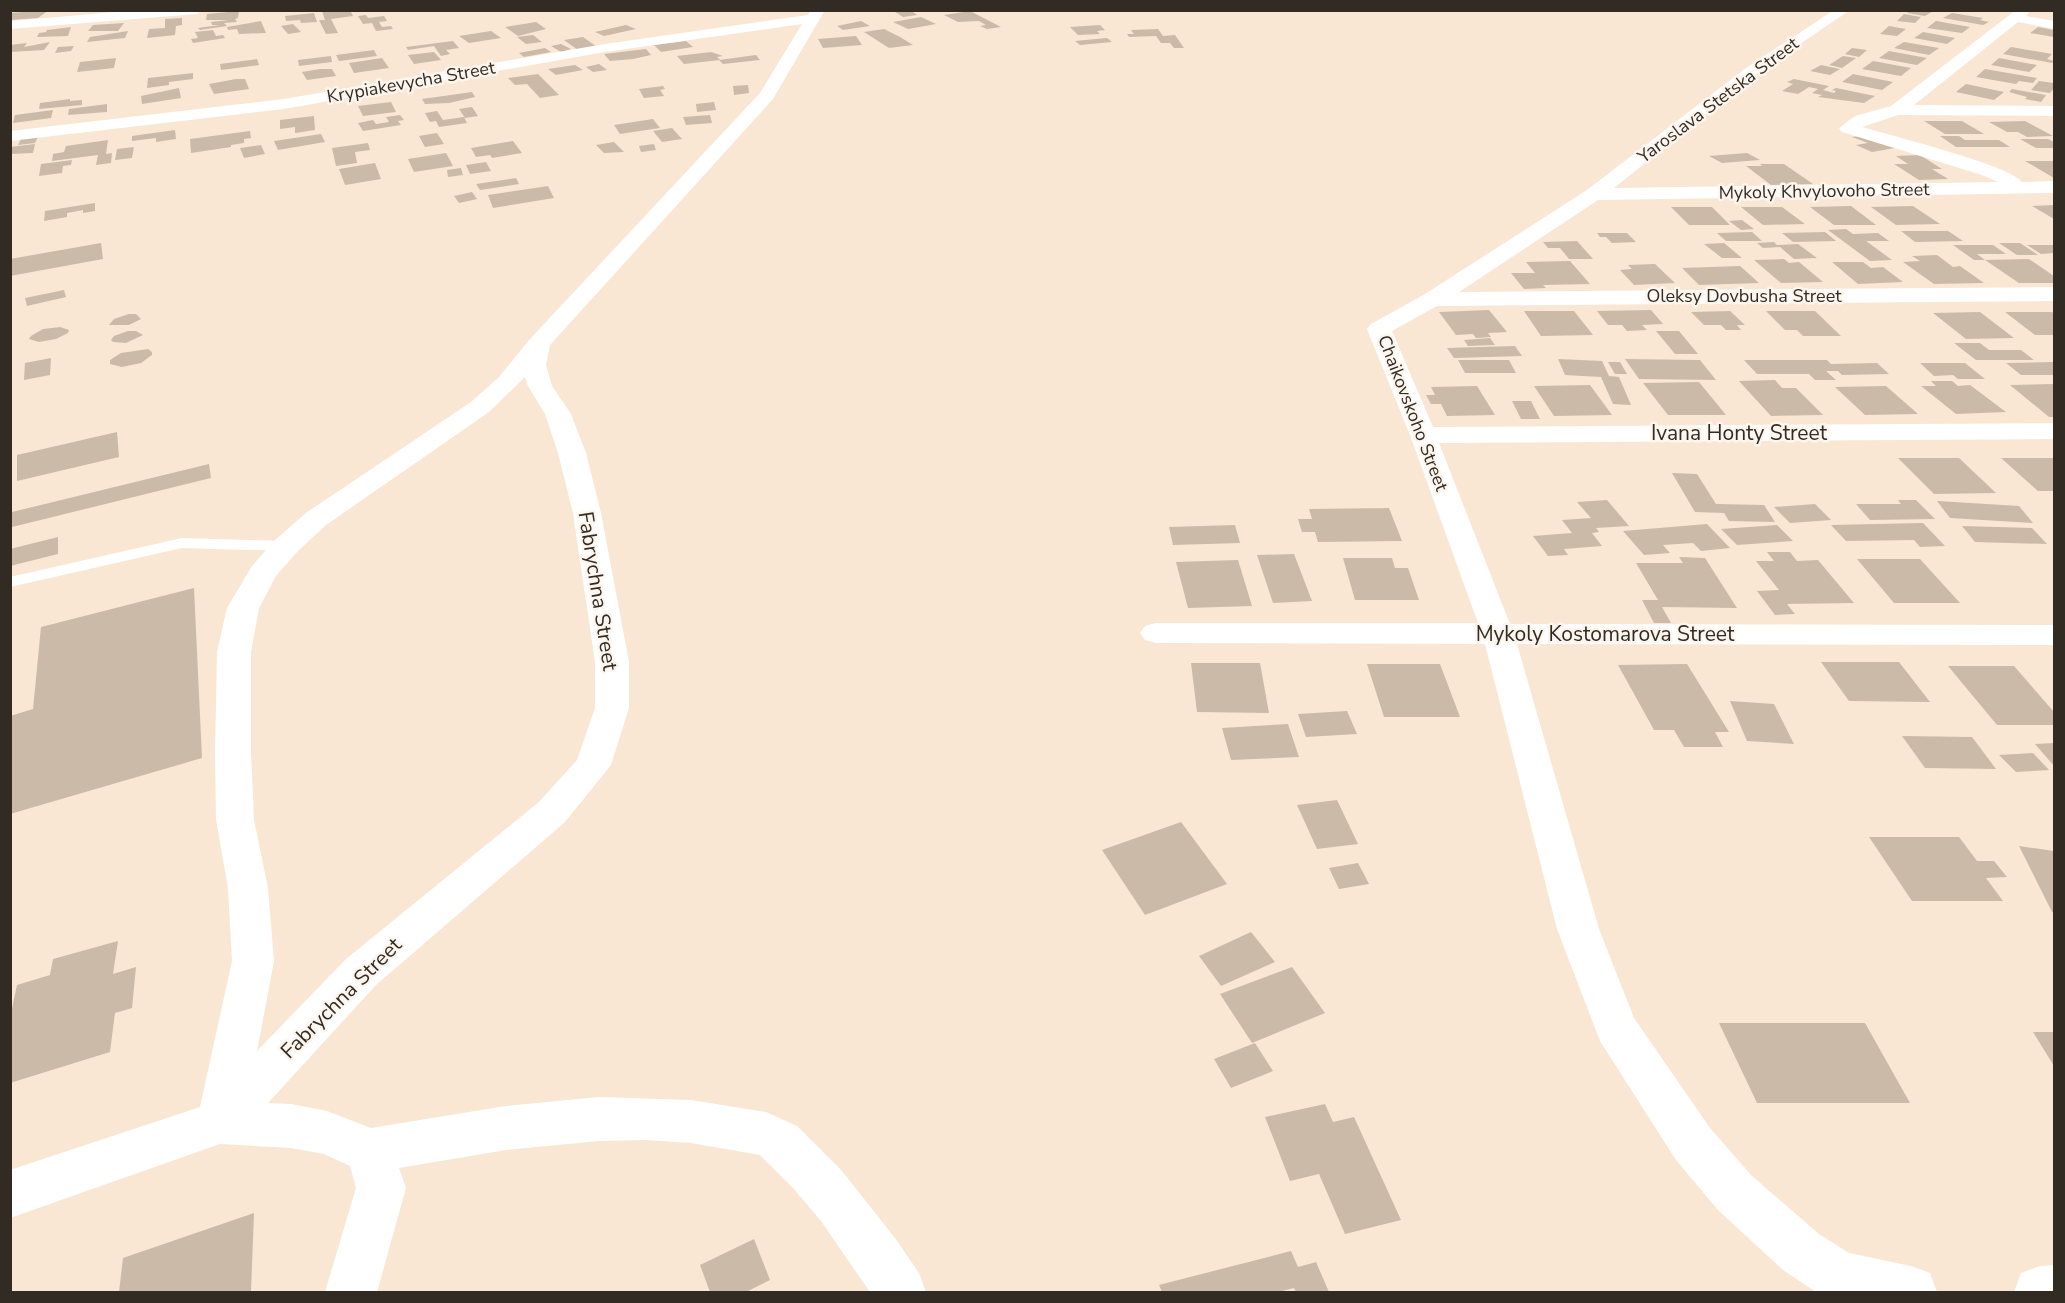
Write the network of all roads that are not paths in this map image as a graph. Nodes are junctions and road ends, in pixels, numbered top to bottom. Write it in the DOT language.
graph roads {
  1 [pos="197,10"];
  2 [pos="1844,10"];
  3 [pos="2021,14"];
  4 [pos="815,15"];
  5 [pos="10,25"];
  6 [pos="2055,25"];
  7 [pos="1897,110"];
  8 [pos="2055,111"];
  9 [pos="10,136"];
  10 [pos="2055,187"];
  11 [pos="2025,188"];
  12 [pos="1594,194"];
  13 [pos="2055,294"];
  14 [pos="1433,299"];
  15 [pos="538,344"];
  16 [pos="2055,431"];
  17 [pos="1423,435"];
  18 [pos="286,546"];
  19 [pos="10,582"];
  20 [pos="1155,633"];
  21 [pos="1498,633"];
  22 [pos="2055,635"];
  23 [pos="220,1122"];
  24 [pos="370,1151"];
  25 [pos="10,1194"];
  26 [pos="2055,1291"];
  27 [pos="351,1293"];
  28 [pos="900,1293"];
  29 [pos="1911,1293"];
  30 [pos="2040,1293"];
  1 -- 5 [label="street"];
  2 -- 12 [label="street, Yaroslava Stetska Street"];
  3 -- 6 [label="street"];
  3 -- 7 [label="street"];
  4 -- 9 [label="street, Krypiakevycha Street"];
  4 -- 15 [label="street"];
  7 -- 8 [label="street"];
  7 -- 11 [label="street"];
  10 -- 11 [label="street, Mykoly Khvylovoho Street"];
  11 -- 12 [label="street, Mykoly Khvylovoho Street"];
  12 -- 14 [label="street, Chaikovskoho Street"];
  13 -- 14 [label="street, Oleksy Dovbusha Street"];
  14 -- 17 [label="street, Chaikovskoho Street"];
  15 -- 18 [label="street"];
  15 -- 23 [label="street, Fabrychna Street"];
  16 -- 17 [label="street, Ivana Honty Street"];
  17 -- 21 [label="street, Chaikovskoho Street"];
  18 -- 19 [label="lane"];
  18 -- 23 [label="street"];
  20 -- 21 [label="street, Mykoly Kostomarova Street"];
  21 -- 22 [label="street, Mykoly Kostomarova Street"];
  21 -- 29 [label="street, Chaikovskoho Street"];
  23 -- 24 [label="street"];
  23 -- 25 [label="street"];
  24 -- 27 [label="street"];
  24 -- 28 [label="street"];
  26 -- 30 [label="street"];
}
